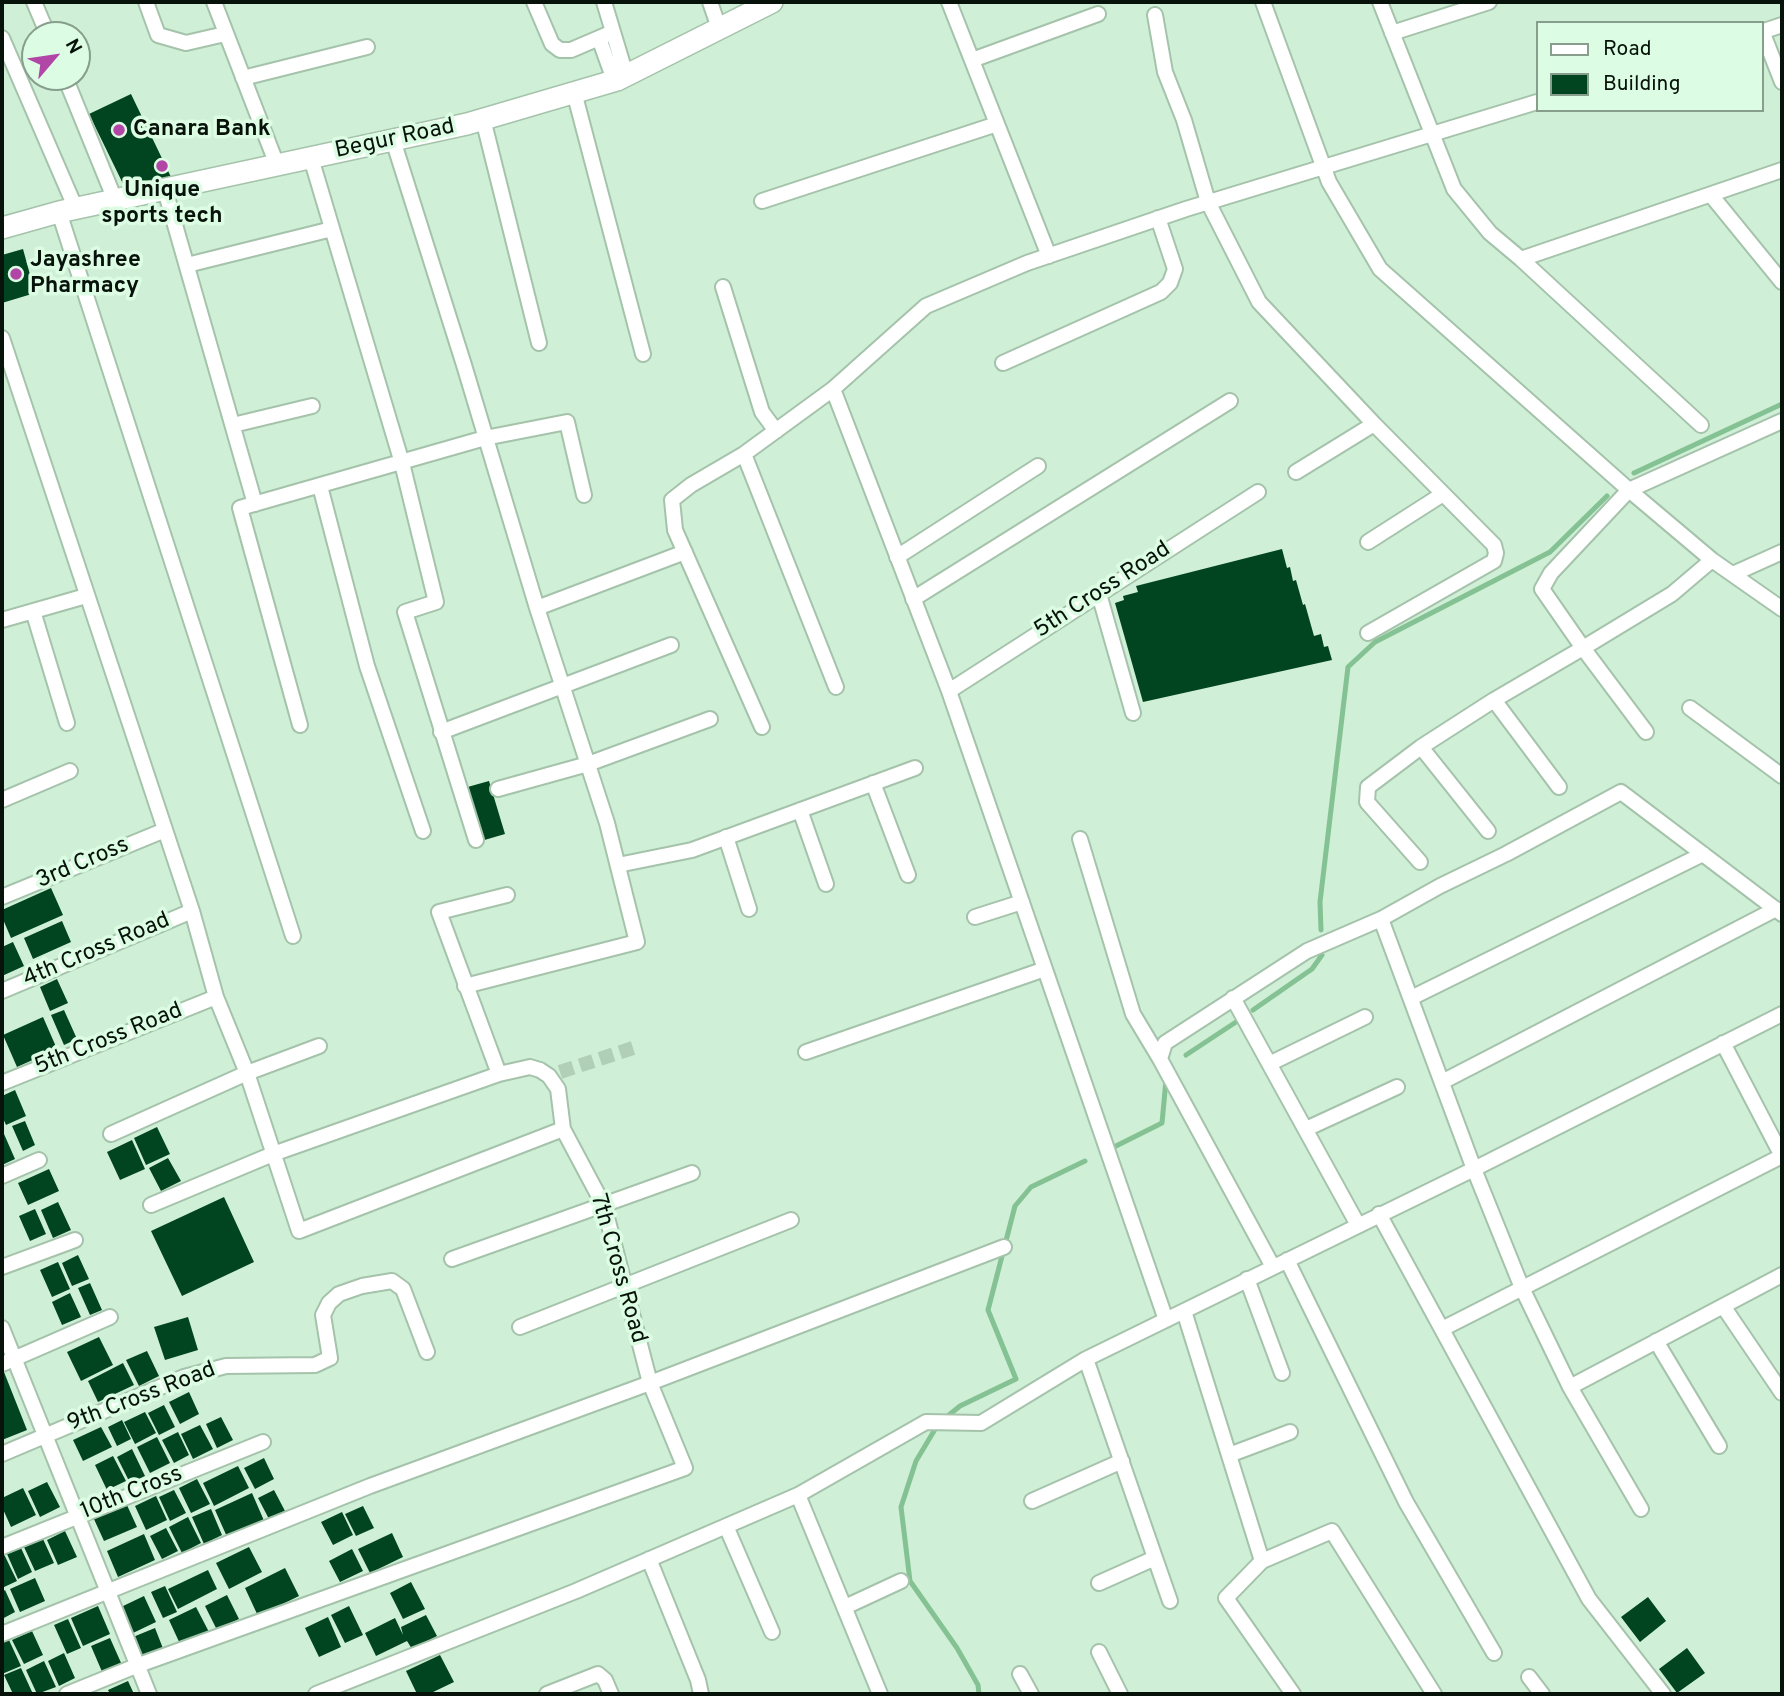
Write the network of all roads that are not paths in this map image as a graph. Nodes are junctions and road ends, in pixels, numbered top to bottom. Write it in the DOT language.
graph roads {
  1 [pos="34,2"];
  2 [pos="146,2"];
  3 [pos="214,2"];
  4 [pos="534,2"];
  5 [pos="604,2"];
  6 [pos="710,2"];
  7 [pos="772,2"];
  8 [pos="949,2"];
  9 [pos="1263,2"];
  10 [pos="1380,2"];
  11 [pos="1489,2"];
  12 [pos="1098,14"];
  13 [pos="1155,16"];
  14 [pos="42,21"];
  15 [pos="1782,25"];
  16 [pos="719,28"];
  17 [pos="613,32"];
  18 [pos="1763,32"];
  19 [pos="1392,33"];
  20 [pos="225,34"];
  21 [pos="1763,34"];
  22 [pos="2,38"];
  23 [pos="599,38"];
  24 [pos="368,47"];
  25 [pos="972,60"];
  26 [pos="243,78"];
  27 [pos="620,78"];
  28 [pos="1782,82"];
  29 [pos="71,91"];
  30 [pos="574,92"];
  31 [pos="1536,102"];
  32 [pos="483,119"];
  33 [pos="998,124"];
  34 [pos="1432,135"];
  35 [pos="393,140"];
  36 [pos="311,158"];
  37 [pos="277,165"];
  38 [pos="1324,169"];
  39 [pos="1782,170"];
  40 [pos="165,190"];
  41 [pos="1711,195"];
  42 [pos="115,200"];
  43 [pos="762,201"];
  44 [pos="1208,202"];
  45 [pos="68,211"];
  46 [pos="1158,218"];
  47 [pos="2,228"];
  48 [pos="332,229"];
  49 [pos="1049,256"];
  50 [pos="1521,259"];
  51 [pos="187,265"];
  52 [pos="1782,282"];
  53 [pos="723,287"];
  54 [pos="539,343"];
  55 [pos="3,344"];
  56 [pos="643,354"];
  57 [pos="1003,363"];
  58 [pos="833,389"];
  59 [pos="1230,401"];
  60 [pos="312,406"];
  61 [pos="1782,421"];
  62 [pos="1374,424"];
  63 [pos="233,425"];
  64 [pos="1701,425"];
  65 [pos="776,431"];
  66 [pos="485,438"];
  67 [pos="744,454"];
  68 [pos="402,463"];
  69 [pos="1038,466"];
  70 [pos="1296,472"];
  71 [pos="320,486"];
  72 [pos="1629,491"];
  73 [pos="1258,492"];
  74 [pos="1443,494"];
  75 [pos="584,495"];
  76 [pos="255,504"];
  77 [pos="1368,542"];
  78 [pos="685,552"];
  79 [pos="1782,552"];
  80 [pos="898,557"];
  81 [pos="1712,560"];
  82 [pos="1733,574"];
  83 [pos="1099,594"];
  84 [pos="86,596"];
  85 [pos="914,600"];
  86 [pos="537,607"];
  87 [pos="1782,609"];
  88 [pos="33,611"];
  89 [pos="2,620"];
  90 [pos="1368,633"];
  91 [pos="671,645"];
  92 [pos="1583,648"];
  93 [pos="564,686"];
  94 [pos="835,687"];
  95 [pos="949,691"];
  96 [pos="1494,700"];
  97 [pos="1690,708"];
  98 [pos="1133,713"];
  99 [pos="710,719"];
  100 [pos="67,723"];
  101 [pos="300,725"];
  102 [pos="762,727"];
  103 [pos="441,732"];
  104 [pos="1646,732"];
  105 [pos="1421,747"];
  106 [pos="588,764"];
  107 [pos="915,768"];
  108 [pos="70,771"];
  109 [pos="1782,776"];
  110 [pos="873,783"];
  111 [pos="1559,787"];
  112 [pos="498,789"];
  113 [pos="2,800"];
  114 [pos="800,810"];
  115 [pos="165,830"];
  116 [pos="423,831"];
  117 [pos="1488,831"];
  118 [pos="726,838"];
  119 [pos="1080,839"];
  120 [pos="476,840"];
  121 [pos="1703,854"];
  122 [pos="1420,862"];
  123 [pos="618,865"];
  124 [pos="908,875"];
  125 [pos="826,884"];
  126 [pos="507,894"];
  127 [pos="2,897"];
  128 [pos="1022,901"];
  129 [pos="749,909"];
  130 [pos="192,911"];
  131 [pos="1779,911"];
  132 [pos="975,917"];
  133 [pos="1381,919"];
  134 [pos="293,936"];
  135 [pos="1045,969"];
  136 [pos="465,986"];
  137 [pos="2,991"];
  138 [pos="216,997"];
  139 [pos="1233,998"];
  140 [pos="1411,998"];
  141 [pos="1782,1014"];
  142 [pos="1365,1017"];
  143 [pos="1723,1043"];
  144 [pos="319,1046"];
  145 [pos="806,1052"];
  146 [pos="1160,1059"];
  147 [pos="1271,1063"];
  148 [pos="247,1073"];
  149 [pos="499,1074"];
  150 [pos="1442,1082"];
  151 [pos="2,1083"];
  152 [pos="1397,1087"];
  153 [pos="563,1129"];
  154 [pos="1306,1129"];
  155 [pos="111,1134"];
  156 [pos="273,1154"];
  157 [pos="1782,1156"];
  158 [pos="39,1160"];
  159 [pos="1474,1169"];
  160 [pos="692,1173"];
  161 [pos="2,1176"];
  162 [pos="151,1205"];
  163 [pos="604,1206"];
  164 [pos="1379,1214"];
  165 [pos="791,1220"];
  166 [pos="1358,1225"];
  167 [pos="75,1240"];
  168 [pos="1004,1247"];
  169 [pos="452,1259"];
  170 [pos="1280,1263"];
  171 [pos="2,1267"];
  172 [pos="1782,1275"];
  173 [pos="1247,1279"];
  174 [pos="625,1287"];
  175 [pos="1522,1289"];
  176 [pos="1723,1306"];
  177 [pos="1184,1311"];
  178 [pos="110,1317"];
  179 [pos="1167,1320"];
  180 [pos="2,1328"];
  181 [pos="520,1328"];
  182 [pos="1442,1329"];
  183 [pos="1656,1341"];
  184 [pos="427,1352"];
  185 [pos="1086,1359"];
  186 [pos="8,1362"];
  187 [pos="1282,1373"];
  188 [pos="650,1383"];
  189 [pos="1570,1387"];
  190 [pos="1782,1393"];
  191 [pos="1290,1432"];
  192 [pos="46,1436"];
  193 [pos="263,1443"];
  194 [pos="1719,1446"];
  195 [pos="2,1454"];
  196 [pos="1229,1455"];
  197 [pos="1122,1461"];
  198 [pos="798,1494"];
  199 [pos="1032,1501"];
  200 [pos="1641,1509"];
  201 [pos="78,1516"];
  202 [pos="726,1526"];
  203 [pos="2,1547"];
  204 [pos="1155,1558"];
  205 [pos="649,1559"];
  206 [pos="1262,1561"];
  207 [pos="901,1581"];
  208 [pos="1099,1583"];
  209 [pos="109,1591"];
  210 [pos="1170,1601"];
  211 [pos="845,1607"];
  212 [pos="772,1632"];
  213 [pos="2,1634"];
  214 [pos="1099,1652"];
  215 [pos="1494,1653"];
  216 [pos="136,1666"];
  217 [pos="1020,1674"];
  218 [pos="1529,1677"];
  219 [pos="68,1694"];
  220 [pos="149,1694"];
  221 [pos="316,1694"];
  222 [pos="547,1694"];
  223 [pos="611,1694"];
  224 [pos="701,1694"];
  225 [pos="880,1694"];
  226 [pos="1031,1694"];
  227 [pos="1120,1694"];
  228 [pos="1293,1694"];
  229 [pos="1434,1694"];
  230 [pos="1542,1694"];
  231 [pos="1663,1694"];
  1 -- 14 [label="street"];
  2 -- 20 [label="street"];
  3 -- 20 [label="street"];
  4 -- 23 [label="street"];
  5 -- 17 [label="street"];
  6 -- 16 [label="street"];
  7 -- 16 [label="main road, Begur Road"];
  8 -- 25 [label="street"];
  9 -- 38 [label="street"];
  10 -- 19 [label="street"];
  11 -- 19 [label="street"];
  12 -- 25 [label="street"];
  13 -- 44 [label="street"];
  15 -- 18 [label="street"];
  16 -- 27 [label="main road, Begur Road"];
  17 -- 23 [label="street"];
  17 -- 27 [label="street"];
  19 -- 34 [label="street"];
  20 -- 26 [label="street"];
  21 -- 28 [label="street"];
  22 -- 45 [label="street"];
  23 -- 27 [label="street"];
  24 -- 26 [label="street"];
  25 -- 33 [label="street"];
  26 -- 37 [label="street"];
  27 -- 30 [label="main road, Begur Road"];
  29 -- 42 [label="street"];
  30 -- 32 [label="main road, Begur Road"];
  30 -- 56 [label="street"];
  31 -- 34 [label="street"];
  32 -- 35 [label="main road, Begur Road"];
  32 -- 54 [label="street"];
  33 -- 43 [label="street"];
  33 -- 49 [label="street"];
  34 -- 38 [label="street"];
  34 -- 50 [label="street"];
  35 -- 36 [label="main road, Begur Road"];
  35 -- 66 [label="street"];
  36 -- 37 [label="main road, Begur Road"];
  36 -- 48 [label="street"];
  37 -- 40 [label="main road, Begur Road"];
  38 -- 44 [label="street"];
  38 -- 72 [label="street"];
  39 -- 41 [label="street"];
  40 -- 42 [label="main road, Begur Road"];
  40 -- 51 [label="street"];
  41 -- 50 [label="street"];
  41 -- 52 [label="street"];
  42 -- 45 [label="main road, Begur Road"];
  44 -- 46 [label="street"];
  44 -- 62 [label="street"];
  45 -- 47 [label="main road, Begur Road"];
  45 -- 134 [label="street"];
  46 -- 49 [label="street"];
  46 -- 57 [label="street"];
  48 -- 51 [label="street"];
  48 -- 68 [label="street"];
  49 -- 58 [label="street"];
  50 -- 64 [label="street"];
  51 -- 63 [label="street"];
  53 -- 65 [label="street"];
  55 -- 84 [label="street"];
  58 -- 65 [label="street"];
  58 -- 80 [label="street"];
  59 -- 85 [label="street"];
  60 -- 63 [label="street"];
  61 -- 72 [label="street"];
  62 -- 70 [label="street"];
  62 -- 74 [label="street"];
  63 -- 76 [label="street"];
  65 -- 67 [label="street"];
  66 -- 68 [label="street"];
  66 -- 75 [label="street"];
  66 -- 86 [label="street"];
  67 -- 78 [label="street"];
  67 -- 94 [label="street"];
  68 -- 71 [label="street"];
  68 -- 103 [label="street"];
  69 -- 80 [label="street"];
  71 -- 76 [label="street"];
  71 -- 116 [label="street"];
  72 -- 81 [label="street"];
  72 -- 92 [label="street"];
  73 -- 83 [label="street, 5th Cross Road"];
  74 -- 77 [label="street"];
  74 -- 90 [label="street"];
  76 -- 101 [label="street"];
  78 -- 86 [label="street"];
  78 -- 102 [label="street"];
  79 -- 82 [label="street"];
  80 -- 85 [label="street"];
  81 -- 82 [label="street"];
  81 -- 92 [label="street"];
  82 -- 87 [label="street"];
  83 -- 95 [label="street, 5th Cross Road"];
  83 -- 98 [label="street"];
  84 -- 88 [label="street"];
  84 -- 115 [label="street"];
  85 -- 95 [label="street"];
  86 -- 93 [label="street"];
  88 -- 89 [label="street"];
  88 -- 100 [label="street"];
  91 -- 93 [label="street"];
  92 -- 96 [label="street"];
  92 -- 104 [label="street"];
  93 -- 103 [label="street"];
  93 -- 106 [label="street"];
  95 -- 128 [label="street"];
  96 -- 105 [label="street"];
  96 -- 111 [label="street"];
  97 -- 109 [label="street"];
  99 -- 106 [label="street"];
  103 -- 120 [label="street"];
  105 -- 117 [label="street"];
  105 -- 122 [label="street"];
  106 -- 112 [label="street"];
  106 -- 123 [label="street"];
  107 -- 110 [label="street"];
  108 -- 113 [label="street"];
  110 -- 114 [label="street"];
  110 -- 124 [label="street"];
  114 -- 118 [label="street"];
  114 -- 125 [label="street"];
  115 -- 127 [label="street, 3rd Cross"];
  115 -- 130 [label="street"];
  118 -- 123 [label="street"];
  118 -- 129 [label="street"];
  119 -- 146 [label="street"];
  121 -- 131 [label="street"];
  121 -- 133 [label="street"];
  121 -- 140 [label="street"];
  123 -- 136 [label="street"];
  126 -- 136 [label="street"];
  128 -- 132 [label="street"];
  128 -- 135 [label="street"];
  130 -- 137 [label="street, 4th Cross Road"];
  130 -- 138 [label="street"];
  131 -- 150 [label="street"];
  133 -- 139 [label="street"];
  133 -- 140 [label="street"];
  135 -- 145 [label="street"];
  135 -- 179 [label="street"];
  136 -- 149 [label="street"];
  138 -- 148 [label="street"];
  138 -- 151 [label="street, 5th Cross Road"];
  139 -- 146 [label="street"];
  139 -- 147 [label="street"];
  140 -- 150 [label="street"];
  141 -- 143 [label="street"];
  142 -- 147 [label="street"];
  143 -- 157 [label="street"];
  143 -- 159 [label="street"];
  144 -- 148 [label="street"];
  146 -- 170 [label="street"];
  147 -- 154 [label="street"];
  148 -- 155 [label="street"];
  148 -- 156 [label="street"];
  149 -- 153 [label="street, 7th Cross Road"];
  149 -- 156 [label="street, 7th Cross Road"];
  150 -- 159 [label="street"];
  152 -- 154 [label="street"];
  153 -- 156 [label="street"];
  153 -- 163 [label="street, 7th Cross Road"];
  154 -- 166 [label="street"];
  156 -- 162 [label="street, 7th Cross Road"];
  157 -- 175 [label="street"];
  158 -- 161 [label="street"];
  159 -- 164 [label="street"];
  159 -- 175 [label="street"];
  160 -- 163 [label="street"];
  163 -- 169 [label="street"];
  163 -- 174 [label="street, 7th Cross Road"];
  164 -- 166 [label="street"];
  164 -- 182 [label="street"];
  165 -- 174 [label="street"];
  166 -- 170 [label="street"];
  167 -- 171 [label="street"];
  168 -- 188 [label="street"];
  170 -- 173 [label="street"];
  170 -- 215 [label="street"];
  172 -- 176 [label="street"];
  173 -- 177 [label="street"];
  173 -- 187 [label="street"];
  174 -- 181 [label="street"];
  174 -- 188 [label="street, 7th Cross Road"];
  175 -- 182 [label="street"];
  175 -- 189 [label="street"];
  176 -- 183 [label="street"];
  176 -- 190 [label="street"];
  177 -- 179 [label="street"];
  177 -- 196 [label="street"];
  178 -- 186 [label="street"];
  179 -- 185 [label="street"];
  180 -- 186 [label="street"];
  182 -- 231 [label="street"];
  183 -- 189 [label="street"];
  183 -- 194 [label="street"];
  184 -- 192 [label="street, 9th Cross Road"];
  185 -- 197 [label="street"];
  185 -- 198 [label="street"];
  186 -- 192 [label="street"];
  188 -- 209 [label="street"];
  188 -- 216 [label="street, 7th Cross Road"];
  189 -- 200 [label="street"];
  191 -- 196 [label="street"];
  192 -- 195 [label="street, 9th Cross Road"];
  192 -- 201 [label="street"];
  193 -- 201 [label="street, 10th Cross"];
  196 -- 206 [label="street"];
  197 -- 199 [label="street"];
  197 -- 204 [label="street"];
  198 -- 202 [label="street"];
  198 -- 211 [label="street"];
  201 -- 203 [label="street, 10th Cross"];
  201 -- 209 [label="street"];
  202 -- 205 [label="street"];
  202 -- 212 [label="street"];
  204 -- 208 [label="street"];
  204 -- 210 [label="street"];
  205 -- 221 [label="street"];
  205 -- 224 [label="street"];
  206 -- 228 [label="street"];
  206 -- 229 [label="street"];
  207 -- 211 [label="street"];
  209 -- 213 [label="street"];
  209 -- 216 [label="street"];
  211 -- 225 [label="street"];
  214 -- 227 [label="street"];
  216 -- 219 [label="street"];
  216 -- 220 [label="street"];
  217 -- 226 [label="street"];
  218 -- 230 [label="street"];
  222 -- 223 [label="street"];
}
